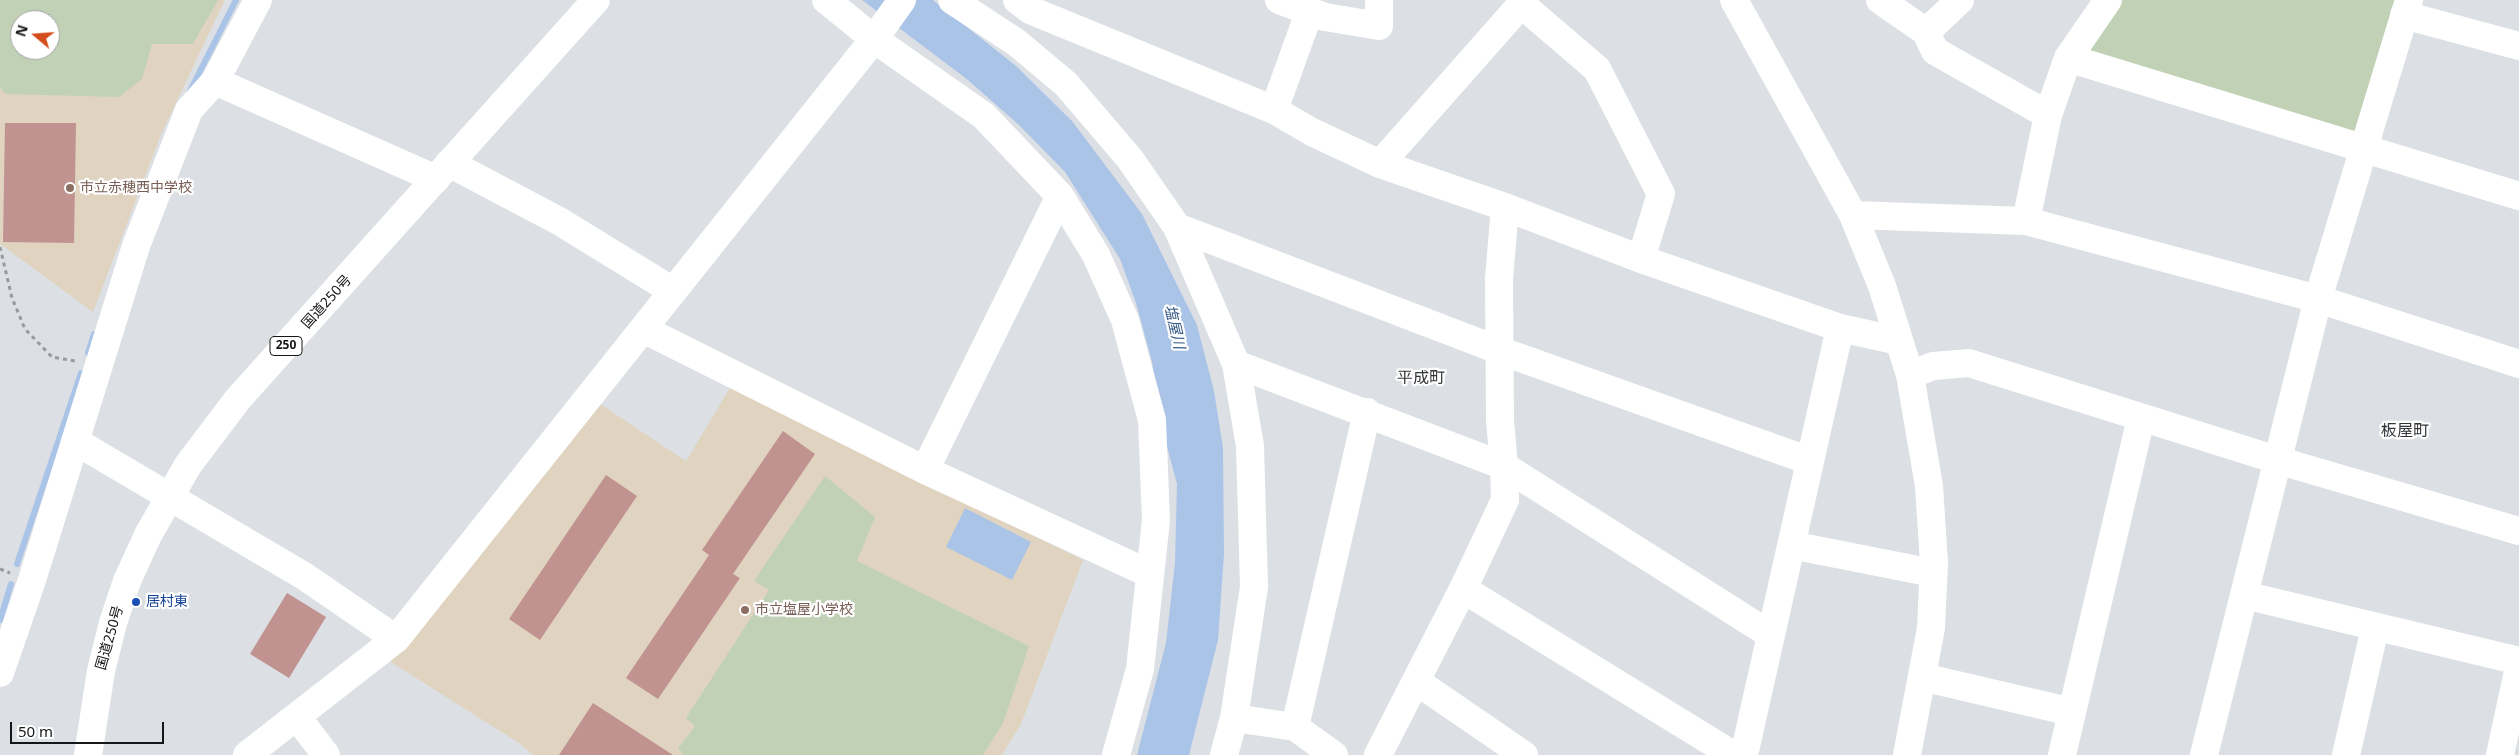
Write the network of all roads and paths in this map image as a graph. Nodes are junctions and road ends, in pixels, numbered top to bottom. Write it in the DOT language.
graph roads {
  1 [pos="258,0"];
  2 [pos="596,0"];
  3 [pos="826,0"];
  4 [pos="902,0"];
  5 [pos="952,0"];
  6 [pos="1017,0"];
  7 [pos="1279,0"];
  8 [pos="1379,0"];
  9 [pos="1734,0"];
  10 [pos="1880,0"];
  11 [pos="1960,0"];
  12 [pos="2108,0"];
  13 [pos="1523,2"];
  14 [pos="2407,7"];
  15 [pos="1310,10"];
  16 [pos="1926,32"];
  17 [pos="874,39"];
  18 [pos="2519,46"];
  19 [pos="2068,58"];
  20 [pos="215,81"];
  21 [pos="1274,110"];
  22 [pos="2048,115"];
  23 [pos="2364,148"];
  24 [pos="1380,164"];
  25 [pos="442,171"];
  26 [pos="1060,196"];
  27 [pos="2519,196"];
  28 [pos="1505,207"];
  29 [pos="1853,215"];
  30 [pos="2026,220"];
  31 [pos="1177,227"];
  32 [pos="0,247"];
  33 [pos="1641,259"];
  34 [pos="673,291"];
  35 [pos="2318,299"];
  36 [pos="643,328"];
  37 [pos="1840,328"];
  38 [pos="1899,340"];
  39 [pos="1500,351"];
  40 [pos="1236,364"];
  41 [pos="2519,364"];
  42 [pos="100,366"];
  43 [pos="1910,374"];
  44 [pos="1367,412"];
  45 [pos="2141,418"];
  46 [pos="76,441"];
  47 [pos="1810,460"];
  48 [pos="2277,460"];
  49 [pos="1504,466"];
  50 [pos="925,470"];
  51 [pos="168,497"];
  52 [pos="2519,531"];
  53 [pos="1791,546"];
  54 [pos="1933,573"];
  55 [pos="1150,574"];
  56 [pos="1463,589"];
  57 [pos="2244,595"];
  58 [pos="2375,628"];
  59 [pos="1771,635"];
  60 [pos="396,639"];
  61 [pos="2519,660"];
  62 [pos="2519,667"];
  63 [pos="0,673"];
  64 [pos="1922,677"];
  65 [pos="1416,681"];
  66 [pos="2072,712"];
  67 [pos="297,717"];
  68 [pos="1234,718"];
  69 [pos="1295,727"];
  70 [pos="88,755"];
  71 [pos="247,755"];
  72 [pos="326,755"];
  73 [pos="1116,755"];
  74 [pos="1224,755"];
  75 [pos="1334,755"];
  76 [pos="1378,755"];
  77 [pos="1524,755"];
  78 [pos="1733,755"];
  79 [pos="1744,755"];
  80 [pos="1907,755"];
  81 [pos="2062,755"];
  82 [pos="2204,755"];
  83 [pos="2346,755"];
  84 [pos="2500,755"];
  1 -- 20 [label="main road"];
  2 -- 25 [label="main road, 国道250号 / 250"];
  3 -- 17 [label="main road"];
  4 -- 17 [label="main road"];
  5 -- 31 [label="main road"];
  6 -- 21 [label="main road"];
  7 -- 15 [label="main road"];
  8 -- 15 [label="main road"];
  9 -- 29 [label="main road"];
  10 -- 16 [label="main road"];
  11 -- 16 [label="main road"];
  12 -- 19 [label="main road"];
  13 -- 24 [label="main road"];
  13 -- 33 [label="main road"];
  14 -- 18 [label="main road"];
  14 -- 23 [label="main road"];
  15 -- 21 [label="main road"];
  16 -- 22 [label="main road"];
  17 -- 26 [label="main road"];
  17 -- 34 [label="main road"];
  19 -- 22 [label="main road"];
  19 -- 23 [label="main road"];
  20 -- 25 [label="main road"];
  20 -- 42 [label="main road"];
  21 -- 24 [label="main road"];
  22 -- 30 [label="main road"];
  23 -- 27 [label="main road"];
  23 -- 35 [label="main road"];
  24 -- 28 [label="main road"];
  25 -- 34 [label="main road"];
  25 -- 51 [label="main road, 国道250号 / 250"];
  26 -- 50 [label="main road"];
  26 -- 55 [label="main road"];
  28 -- 33 [label="main road"];
  28 -- 39 [label="main road"];
  29 -- 30 [label="main road"];
  29 -- 38 [label="main road"];
  30 -- 35 [label="main road"];
  31 -- 39 [label="main road"];
  31 -- 40 [label="main road"];
  32 -- 42 [label="path"];
  33 -- 37 [label="main road"];
  34 -- 36 [label="main road"];
  35 -- 41 [label="main road"];
  35 -- 48 [label="main road"];
  36 -- 50 [label="main road"];
  36 -- 60 [label="main road"];
  37 -- 38 [label="main road"];
  37 -- 47 [label="main road"];
  38 -- 43 [label="main road"];
  39 -- 47 [label="main road"];
  39 -- 49 [label="main road"];
  40 -- 44 [label="main road"];
  40 -- 68 [label="main road"];
  42 -- 46 [label="main road"];
  43 -- 45 [label="main road"];
  43 -- 54 [label="main road"];
  44 -- 49 [label="main road"];
  44 -- 69 [label="main road"];
  45 -- 48 [label="main road"];
  45 -- 66 [label="main road"];
  46 -- 51 [label="main road"];
  46 -- 63 [label="main road"];
  47 -- 53 [label="main road"];
  48 -- 52 [label="main road"];
  48 -- 57 [label="main road"];
  49 -- 56 [label="main road"];
  49 -- 59 [label="main road"];
  50 -- 55 [label="main road"];
  51 -- 60 [label="main road"];
  51 -- 70 [label="main road, 国道250号 / 250"];
  53 -- 54 [label="main road"];
  53 -- 59 [label="main road"];
  54 -- 64 [label="main road"];
  55 -- 73 [label="main road"];
  56 -- 65 [label="main road"];
  56 -- 78 [label="main road"];
  57 -- 58 [label="main road"];
  57 -- 82 [label="main road"];
  58 -- 61 [label="main road"];
  58 -- 83 [label="main road"];
  59 -- 79 [label="main road"];
  60 -- 67 [label="main road"];
  62 -- 84 [label="main road"];
  64 -- 66 [label="main road"];
  64 -- 80 [label="main road"];
  65 -- 76 [label="main road"];
  65 -- 77 [label="main road"];
  66 -- 81 [label="main road"];
  67 -- 71 [label="main road"];
  67 -- 72 [label="main road"];
  68 -- 69 [label="main road"];
  68 -- 74 [label="main road"];
  69 -- 75 [label="main road"];
}
